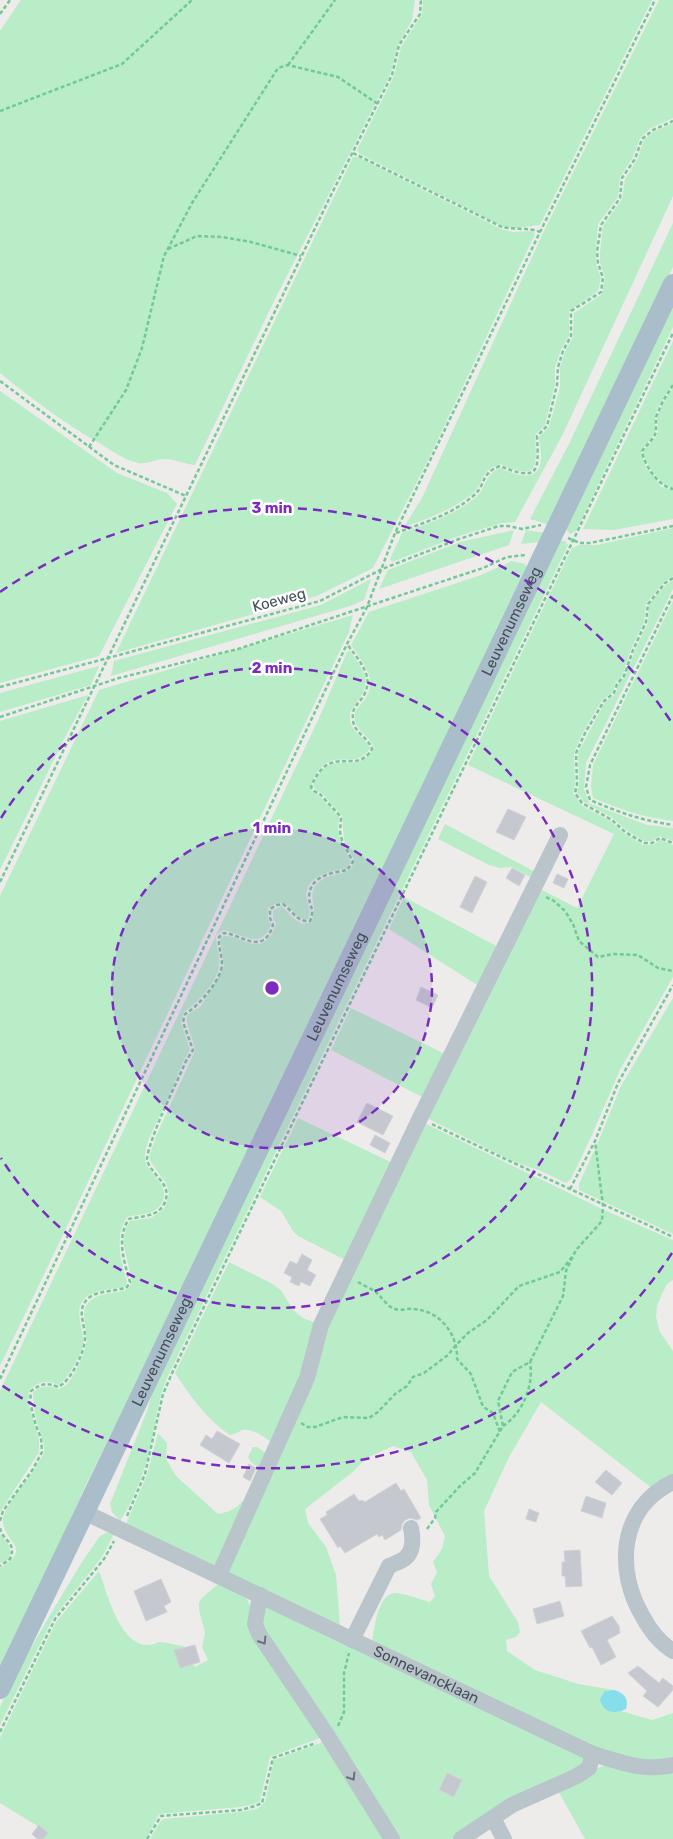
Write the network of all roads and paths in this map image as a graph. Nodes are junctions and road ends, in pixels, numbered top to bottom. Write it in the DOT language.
graph roads {
  1 [pos="10,0"];
  2 [pos="192,0"];
  3 [pos="335,0"];
  4 [pos="421,0"];
  5 [pos="655,0"];
  6 [pos="0,14"];
  7 [pos="288,65"];
  8 [pos="378,104"];
  9 [pos="0,111"];
  10 [pos="673,121"];
  11 [pos="353,153"];
  12 [pos="540,232"];
  13 [pos="168,248"];
  14 [pos="301,256"];
  15 [pos="673,284"];
  16 [pos="673,333"];
  17 [pos="0,382"];
  18 [pos="673,386"];
  19 [pos="89,447"];
  20 [pos="673,489"];
  21 [pos="186,496"];
  22 [pos="673,526"];
  23 [pos="554,531"];
  24 [pos="396,533"];
  25 [pos="580,543"];
  26 [pos="543,555"];
  27 [pos="382,568"];
  28 [pos="673,578"];
  29 [pos="673,595"];
  30 [pos="367,607"];
  31 [pos="347,644"];
  32 [pos="109,658"];
  33 [pos="96,686"];
  34 [pos="0,687"];
  35 [pos="0,717"];
  36 [pos="673,824"];
  37 [pos="560,835"];
  38 [pos="673,843"];
  39 [pos="0,882"];
  40 [pos="533,890"];
  41 [pos="673,971"];
  42 [pos="673,986"];
  43 [pos="420,1118"];
  44 [pos="595,1141"];
  45 [pos="570,1189"];
  46 [pos="603,1206"];
  47 [pos="673,1237"];
  48 [pos="575,1254"];
  49 [pos="346,1276"];
  50 [pos="456,1345"];
  51 [pos="530,1362"];
  52 [pos="0,1379"];
  53 [pos="290,1416"];
  54 [pos="503,1426"];
  55 [pos="500,1432"];
  56 [pos="673,1482"];
  57 [pos="84,1512"];
  58 [pos="0,1521"];
  59 [pos="0,1528"];
  60 [pos="411,1528"];
  61 [pos="121,1529"];
  62 [pos="426,1535"];
  63 [pos="0,1566"];
  64 [pos="220,1575"];
  65 [pos="260,1595"];
  66 [pos="352,1640"];
  67 [pos="673,1651"];
  68 [pos="0,1689"];
  69 [pos="0,1732"];
  70 [pos="327,1735"];
  71 [pos="593,1754"];
  72 [pos="673,1765"];
  73 [pos="493,1818"];
  74 [pos="147,1839"];
  75 [pos="392,1839"];
  76 [pos="462,1839"];
  77 [pos="504,1839"];
  1 -- 6 [label="path"];
  2 -- 9 [label="path"];
  3 -- 7 [label="path"];
  4 -- 8 [label="path"];
  5 -- 12 [label="path"];
  7 -- 8 [label="path"];
  7 -- 13 [label="path"];
  8 -- 11 [label="path"];
  10 -- 24 [label="path"];
  11 -- 12 [label="path"];
  11 -- 14 [label="path"];
  12 -- 24 [label="path"];
  13 -- 14 [label="path"];
  13 -- 19 [label="path"];
  14 -- 21 [label="path"];
  15 -- 23 [label="main road, Leuvenumseweg"];
  16 -- 61 [label="path, Leuvenumseweg"];
  17 -- 19 [label="path"];
  18 -- 20 [label="path"];
  19 -- 21 [label="path"];
  21 -- 32 [label="path"];
  22 -- 25 [label="path"];
  23 -- 26 [label="main road, Leuvenumseweg"];
  23 -- 27 [label="path, Koeweg"];
  24 -- 27 [label="path"];
  26 -- 30 [label="path"];
  26 -- 57 [label="main road, Leuvenumseweg"];
  27 -- 30 [label="path"];
  27 -- 32 [label="path, Koeweg"];
  28 -- 38 [label="path"];
  29 -- 36 [label="path"];
  30 -- 31 [label="path"];
  30 -- 33 [label="path"];
  31 -- 52 [label="path"];
  31 -- 58 [label="path"];
  32 -- 33 [label="path"];
  32 -- 34 [label="path, Koeweg"];
  33 -- 35 [label="path"];
  33 -- 39 [label="path"];
  37 -- 40 [label="street"];
  40 -- 41 [label="path"];
  40 -- 43 [label="street"];
  42 -- 44 [label="path"];
  43 -- 45 [label="path"];
  43 -- 49 [label="street"];
  44 -- 45 [label="path"];
  44 -- 46 [label="path"];
  45 -- 46 [label="path"];
  46 -- 47 [label="path"];
  46 -- 48 [label="path"];
  48 -- 50 [label="path"];
  48 -- 51 [label="path"];
  49 -- 50 [label="path"];
  49 -- 53 [label="street"];
  50 -- 53 [label="path"];
  50 -- 55 [label="path"];
  51 -- 54 [label="path"];
  51 -- 54 [label="path"];
  53 -- 64 [label="street"];
  54 -- 55 [label="path"];
  55 -- 62 [label="path"];
  56 -- 67 [label="street"];
  57 -- 61 [label="street, Sonnevancklaan"];
  57 -- 68 [label="main road, Leuvenumseweg"];
  59 -- 63 [label="path"];
  60 -- 66 [label="street"];
  61 -- 64 [label="street, Sonnevancklaan"];
  61 -- 69 [label="path, Leuvenumseweg"];
  64 -- 65 [label="street, Sonnevancklaan"];
  65 -- 66 [label="street, Sonnevancklaan"];
  65 -- 70 [label="street, one-way"];
  66 -- 70 [label="path"];
  66 -- 71 [label="street, Sonnevancklaan"];
  70 -- 74 [label="path"];
  70 -- 75 [label="street, one-way"];
  71 -- 72 [label="street, Sonnevancklaan"];
  71 -- 73 [label="street"];
  73 -- 76 [label="street"];
  73 -- 77 [label="street"];
}
